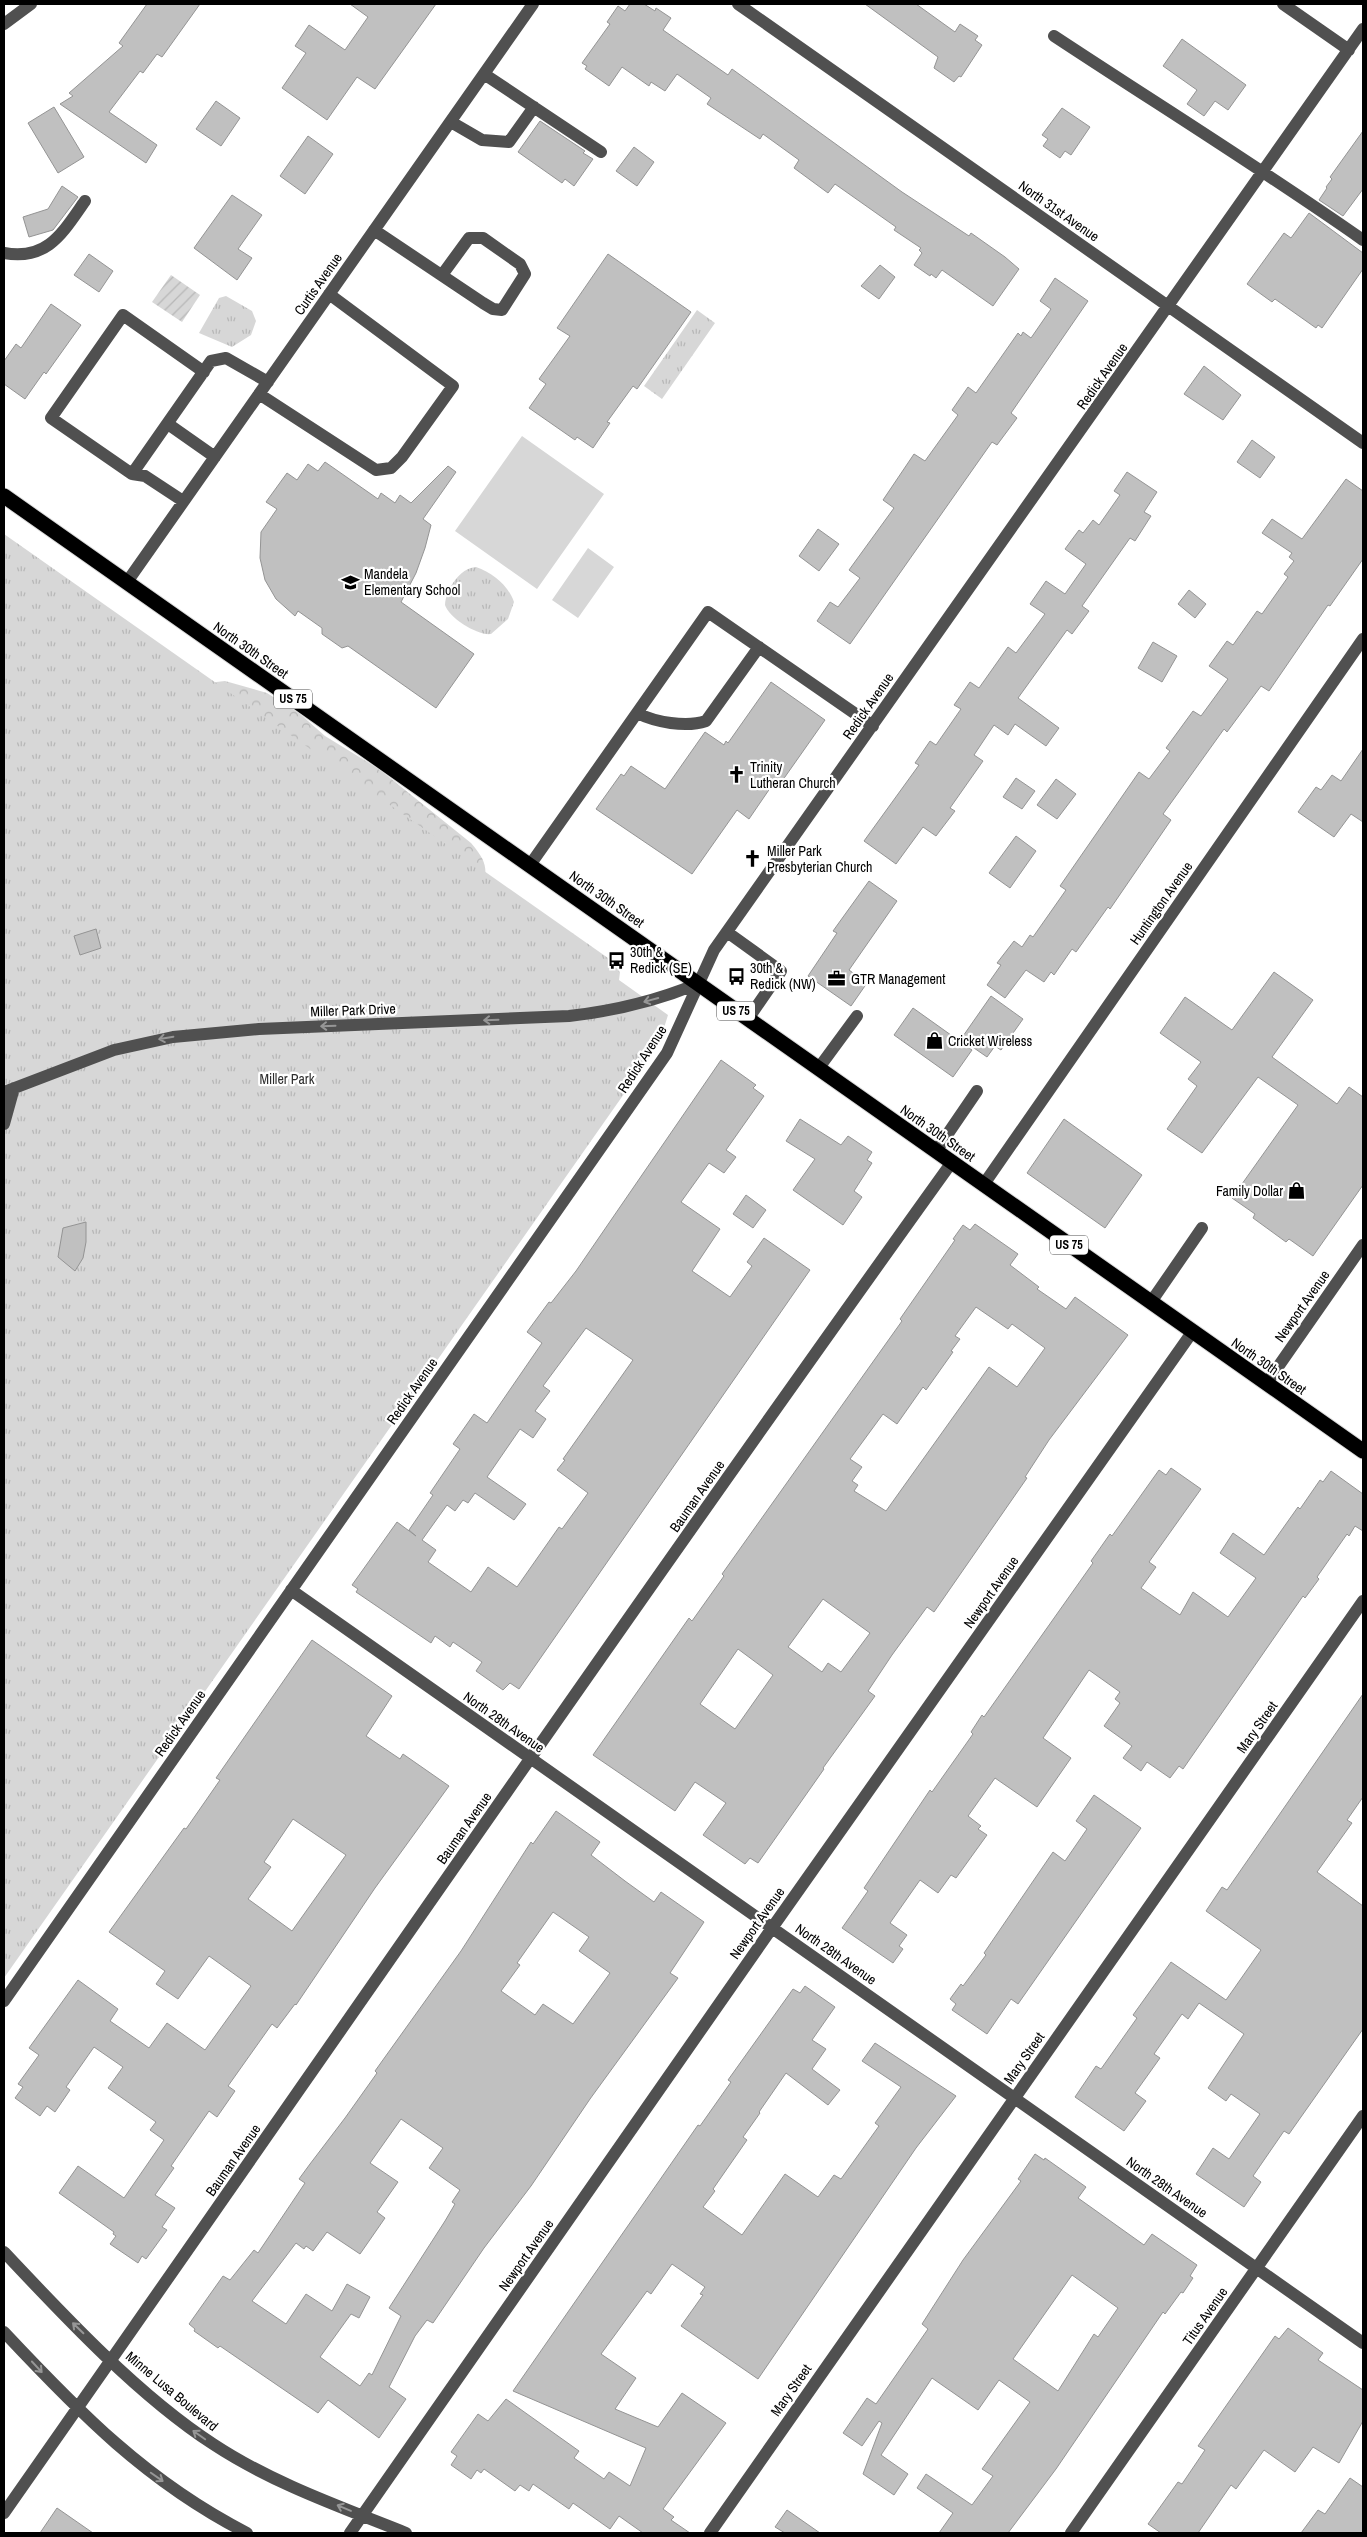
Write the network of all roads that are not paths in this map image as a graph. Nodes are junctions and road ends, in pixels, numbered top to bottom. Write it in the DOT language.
graph roads {
  1 [pos="31,4"];
  2 [pos="533,4"];
  3 [pos="738,4"];
  4 [pos="1283,4"];
  5 [pos="4,24"];
  6 [pos="1363,29"];
  7 [pos="1054,36"];
  8 [pos="1349,50"];
  9 [pos="484,74"];
  10 [pos="534,107"];
  11 [pos="451,122"];
  12 [pos="601,152"];
  13 [pos="1264,171"];
  14 [pos="85,201"];
  15 [pos="374,230"];
  16 [pos="1363,240"];
  17 [pos="4,253"];
  18 [pos="442,275"];
  19 [pos="330,294"];
  20 [pos="1169,307"];
  21 [pos="204,372"];
  22 [pos="268,382"];
  23 [pos="259,394"];
  24 [pos="168,424"];
  25 [pos="1363,443"];
  26 [pos="215,457"];
  27 [pos="132,474"];
  28 [pos="4,496"];
  29 [pos="183,501"];
  30 [pos="126,582"];
  31 [pos="1363,639"];
  32 [pos="759,647"];
  33 [pos="637,713"];
  34 [pos="873,726"];
  35 [pos="530,865"];
  36 [pos="727,932"];
  37 [pos="697,984"];
  38 [pos="857,1016"];
  39 [pos="748,1019"];
  40 [pos="818,1069"];
  41 [pos="9,1090"];
  42 [pos="977,1090"];
  43 [pos="4,1124"];
  44 [pos="936,1151"];
  45 [pos="952,1162"];
  46 [pos="984,1184"];
  47 [pos="1202,1228"];
  48 [pos="1363,1245"];
  49 [pos="1151,1302"];
  50 [pos="1193,1331"];
  51 [pos="1266,1384"];
  52 [pos="1363,1451"];
  53 [pos="291,1590"];
  54 [pos="1363,1601"];
  55 [pos="530,1758"];
  56 [pos="772,1928"];
  57 [pos="4,2001"];
  58 [pos="1014,2098"];
  59 [pos="1363,2116"];
  60 [pos="4,2252"];
  61 [pos="1256,2268"];
  62 [pos="4,2332"];
  63 [pos="1363,2343"];
  64 [pos="112,2361"];
  65 [pos="76,2409"];
  66 [pos="4,2510"];
  67 [pos="362,2516"];
  68 [pos="247,2533"];
  69 [pos="350,2533"];
  70 [pos="406,2533"];
  71 [pos="710,2533"];
  72 [pos="1071,2533"];
  1 -- 5 [label="street"];
  2 -- 9 [label="street, Curtis Avenue"];
  3 -- 20 [label="street, North 31st Avenue"];
  4 -- 8 [label="street"];
  6 -- 8 [label="street, Redick Avenue"];
  7 -- 13 [label="street"];
  8 -- 13 [label="street, Redick Avenue"];
  9 -- 10 [label="street"];
  9 -- 11 [label="street, Curtis Avenue"];
  10 -- 11 [label="street"];
  10 -- 12 [label="street"];
  11 -- 15 [label="street, Curtis Avenue"];
  13 -- 16 [label="street"];
  13 -- 20 [label="street, Redick Avenue"];
  14 -- 17 [label="street"];
  15 -- 18 [label="street"];
  15 -- 19 [label="street, Curtis Avenue"];
  18 -- 18 [label="street"];
  19 -- 22 [label="street, Curtis Avenue"];
  19 -- 23 [label="street"];
  20 -- 25 [label="street, North 31st Avenue"];
  20 -- 34 [label="street, Redick Avenue"];
  21 -- 22 [label="street"];
  21 -- 24 [label="street"];
  21 -- 27 [label="street"];
  22 -- 23 [label="street, Curtis Avenue"];
  23 -- 26 [label="street, Curtis Avenue"];
  24 -- 26 [label="street"];
  24 -- 27 [label="street"];
  26 -- 29 [label="street, Curtis Avenue"];
  27 -- 29 [label="street"];
  28 -- 30 [label="highway, North 30th Street / US 75"];
  29 -- 30 [label="street, Curtis Avenue"];
  30 -- 35 [label="highway, North 30th Street / US 75"];
  31 -- 46 [label="street, Huntington Avenue"];
  32 -- 33 [label="street"];
  32 -- 33 [label="street"];
  32 -- 34 [label="street"];
  33 -- 35 [label="street"];
  34 -- 36 [label="street, Redick Avenue"];
  35 -- 37 [label="highway, North 30th Street / US 75"];
  36 -- 37 [label="street, Redick Avenue"];
  36 -- 39 [label="street"];
  37 -- 39 [label="highway, North 30th Street / US 75"];
  37 -- 41 [label="street, Miller Park Drive, one-way"];
  37 -- 53 [label="street, Redick Avenue"];
  38 -- 40 [label="street"];
  39 -- 40 [label="highway, North 30th Street / US 75"];
  40 -- 44 [label="highway, North 30th Street / US 75"];
  41 -- 43 [label="street, Miller Park Drive"];
  42 -- 44 [label="street"];
  44 -- 45 [label="highway, North 30th Street / US 75"];
  45 -- 46 [label="highway, North 30th Street / US 75"];
  45 -- 55 [label="street, Bauman Avenue"];
  46 -- 49 [label="highway, North 30th Street / US 75"];
  47 -- 49 [label="street"];
  48 -- 51 [label="street, Newport Avenue"];
  49 -- 50 [label="highway, North 30th Street / US 75"];
  50 -- 51 [label="highway, North 30th Street / US 75"];
  50 -- 56 [label="street, Newport Avenue"];
  51 -- 52 [label="highway, North 30th Street / US 75"];
  53 -- 55 [label="street, North 28th Avenue"];
  53 -- 57 [label="street, Redick Avenue"];
  54 -- 58 [label="street, Mary Street"];
  55 -- 56 [label="street, North 28th Avenue"];
  55 -- 64 [label="street, Bauman Avenue"];
  56 -- 58 [label="street, North 28th Avenue"];
  56 -- 67 [label="street, Newport Avenue"];
  58 -- 61 [label="street, North 28th Avenue"];
  58 -- 71 [label="street, Mary Street"];
  59 -- 61 [label="street, Titus Avenue"];
  64 -- 60 [label="street, Minne Lusa Boulevard, one-way"];
  61 -- 63 [label="street, North 28th Avenue"];
  61 -- 72 [label="street, Titus Avenue"];
  62 -- 65 [label="street, one-way"];
  64 -- 65 [label="street, Bauman Avenue"];
  67 -- 64 [label="street, Minne Lusa Boulevard, one-way"];
  65 -- 66 [label="street, Bauman Avenue"];
  65 -- 68 [label="street, one-way"];
  67 -- 69 [label="street, Newport Avenue"];
  67 -- 70 [label="street, Minne Lusa Boulevard"];
}
